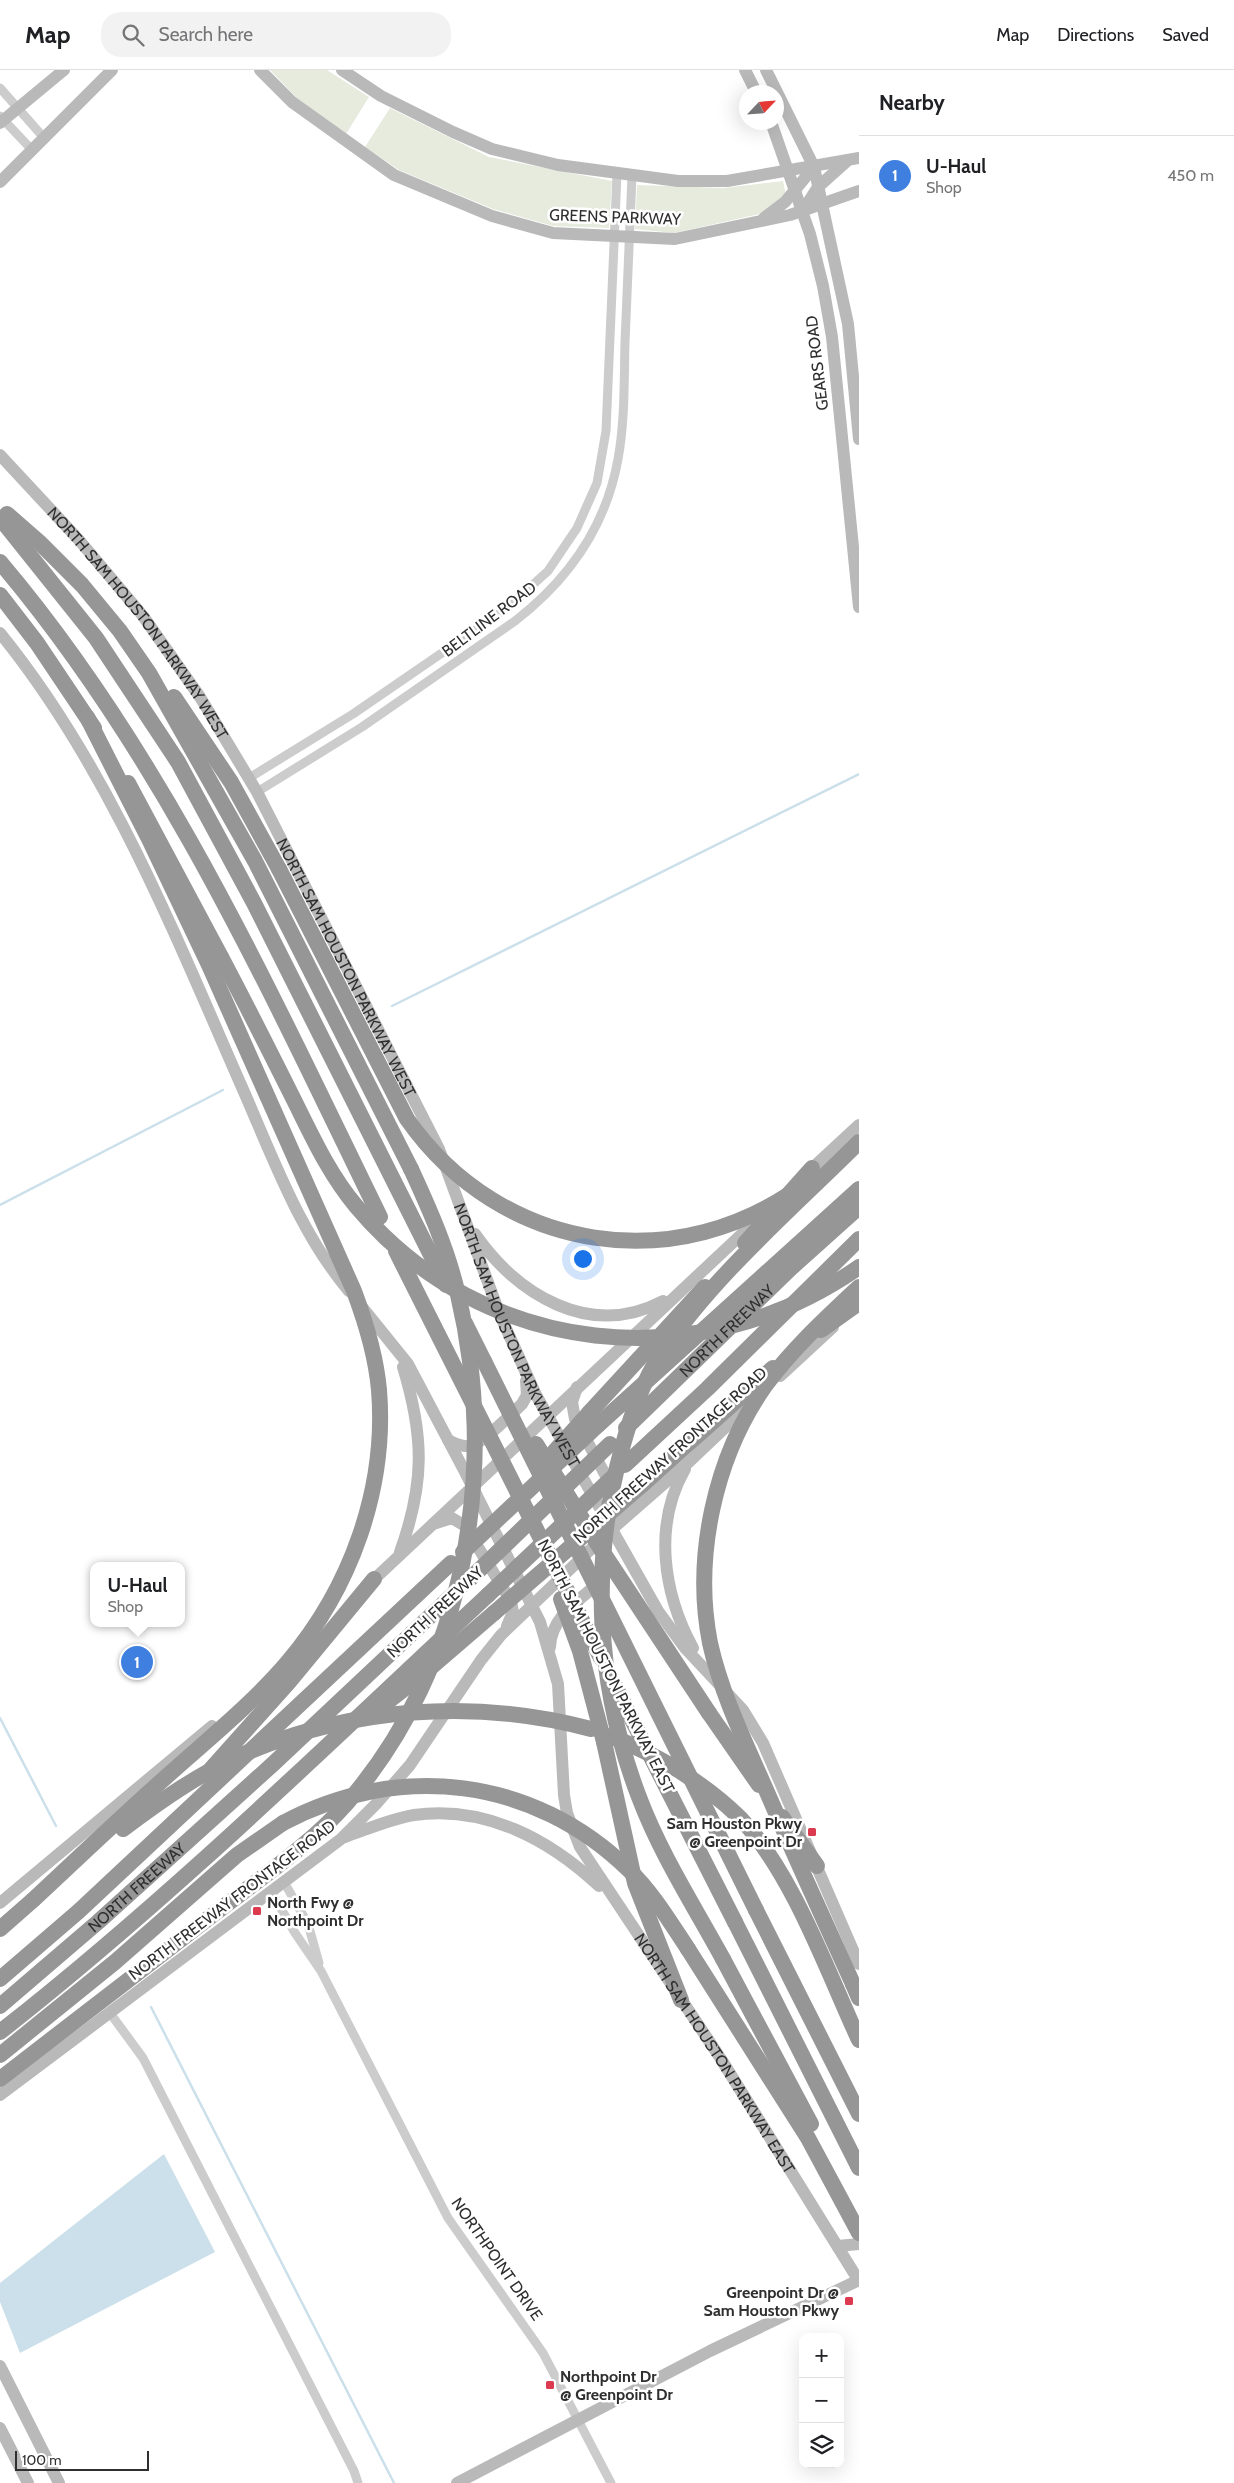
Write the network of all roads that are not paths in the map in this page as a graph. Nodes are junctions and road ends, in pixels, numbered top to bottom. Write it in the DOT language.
graph roads {
  1 [pos="64,70"];
  2 [pos="112,70"];
  3 [pos="260,70"];
  4 [pos="342,70"];
  5 [pos="745,70"];
  6 [pos="766,70"];
  7 [pos="752,85"];
  8 [pos="0,88"];
  9 [pos="16,107"];
  10 [pos="1,119"];
  11 [pos="774,130"];
  12 [pos="45,139"];
  13 [pos="33,151"];
  14 [pos="853,159"];
  15 [pos="814,167"];
  16 [pos="789,172"];
  17 [pos="617,174"];
  18 [pos="632,176"];
  19 [pos="0,182"];
  20 [pos="818,187"];
  21 [pos="795,190"];
  22 [pos="859,191"];
  23 [pos="822,205"];
  24 [pos="802,212"];
  25 [pos="760,221"];
  26 [pos="614,236"];
  27 [pos="630,236"];
  28 [pos="852,372"];
  29 [pos="836,376"];
  30 [pos="859,438"];
  31 [pos="0,455"];
  32 [pos="0,508"];
  33 [pos="855,517"];
  34 [pos="0,518"];
  35 [pos="0,562"];
  36 [pos="0,595"];
  37 [pos="859,607"];
  38 [pos="120,632"];
  39 [pos="0,633"];
  40 [pos="88,717"];
  41 [pos="249,778"];
  42 [pos="257,792"];
  43 [pos="859,1125"];
  44 [pos="859,1141"];
  45 [pos="812,1168"];
  46 [pos="859,1189"];
  47 [pos="859,1207"];
  48 [pos="465,1218"];
  49 [pos="859,1239"];
  50 [pos="859,1267"];
  51 [pos="859,1287"];
  52 [pos="676,1294"];
  53 [pos="859,1303"];
  54 [pos="397,1348"];
  55 [pos="484,1361"];
  56 [pos="525,1375"];
  57 [pos="578,1385"];
  58 [pos="546,1415"];
  59 [pos="594,1419"];
  60 [pos="448,1440"];
  61 [pos="690,1461"];
  62 [pos="472,1485"];
  63 [pos="648,1489"];
  64 [pos="524,1504"];
  65 [pos="429,1526"];
  66 [pos="611,1530"];
  67 [pos="398,1556"];
  68 [pos="637,1575"];
  69 [pos="374,1579"];
  70 [pos="532,1604"];
  71 [pos="501,1635"];
  72 [pos="550,1653"];
  73 [pos="705,1670"];
  74 [pos="296,1772"];
  75 [pos="341,1839"];
  76 [pos="817,1866"];
  77 [pos="117,1876"];
  78 [pos="284,1882"];
  79 [pos="272,1891"];
  80 [pos="611,1897"];
  81 [pos="33,1900"];
  82 [pos="0,1903"];
  83 [pos="0,1929"];
  84 [pos="859,1964"];
  85 [pos="321,1971"];
  86 [pos="0,1979"];
  87 [pos="856,1991"];
  88 [pos="681,2000"];
  89 [pos="0,2006"];
  90 [pos="110,2013"];
  91 [pos="0,2032"];
  92 [pos="859,2040"];
  93 [pos="0,2055"];
  94 [pos="0,2079"];
  95 [pos="0,2095"];
  96 [pos="859,2114"];
  97 [pos="859,2168"];
  98 [pos="852,2209"];
  99 [pos="859,2233"];
  100 [pos="859,2244"];
  101 [pos="838,2246"];
  102 [pos="859,2280"];
  103 [pos="0,2366"];
  104 [pos="12,2389"];
  105 [pos="0,2395"];
  106 [pos="579,2419"];
  107 [pos="0,2428"];
  108 [pos="28,2483"];
  109 [pos="59,2483"];
  110 [pos="358,2483"];
  111 [pos="457,2483"];
  112 [pos="611,2483"];
  1 -- 9 [label="main road"];
  2 -- 12 [label="main road"];
  3 -- 26 [label="main road, GREENS PARKWAY"];
  4 -- 17 [label="main road"];
  5 -- 7 [label="main road"];
  6 -- 15 [label="main road, GEARS ROAD"];
  8 -- 9 [label="street"];
  9 -- 10 [label="main road"];
  9 -- 12 [label="street"];
  10 -- 13 [label="street"];
  11 -- 16 [label="main road, GEARS ROAD"];
  12 -- 13 [label="main road"];
  13 -- 19 [label="main road"];
  14 -- 15 [label="main road"];
  14 -- 20 [label="main road"];
  15 -- 16 [label="main road"];
  15 -- 20 [label="main road, GEARS ROAD"];
  15 -- 21 [label="main road"];
  16 -- 18 [label="main road"];
  16 -- 21 [label="main road, GEARS ROAD"];
  17 -- 18 [label="main road"];
  17 -- 26 [label="street, BELTLINE ROAD"];
  18 -- 27 [label="street, BELTLINE ROAD"];
  20 -- 23 [label="main road, GEARS ROAD"];
  20 -- 24 [label="main road"];
  21 -- 24 [label="main road, GEARS ROAD"];
  21 -- 25 [label="main road"];
  22 -- 23 [label="main road, GREENS PARKWAY"];
  23 -- 24 [label="main road, GREENS PARKWAY"];
  23 -- 28 [label="main road, GEARS ROAD"];
  24 -- 25 [label="main road, GREENS PARKWAY"];
  24 -- 29 [label="main road, GEARS ROAD"];
  25 -- 27 [label="main road, GREENS PARKWAY"];
  26 -- 27 [label="main road, GREENS PARKWAY"];
  26 -- 41 [label="street, BELTLINE ROAD"];
  27 -- 42 [label="street, BELTLINE ROAD"];
  28 -- 29 [label="main road"];
  28 -- 30 [label="main road, GEARS ROAD"];
  29 -- 33 [label="main road, GEARS ROAD"];
  31 -- 41 [label="main road, NORTH SAM HOUSTON PARKWAY WEST"];
  32 -- 38 [label="highway"];
  33 -- 37 [label="main road, GEARS ROAD"];
  34 -- 55 [label="highway, NORTH SAM HOUSTON PARKWAY EAST, bridge"];
  35 -- 64 [label="highway, NORTH SAM HOUSTON PARKWAY EAST, bridge"];
  36 -- 40 [label="highway"];
  38 -- 44 [label="highway, bridge"];
  38 -- 94 [label="highway, bridge"];
  39 -- 54 [label="main road"];
  40 -- 50 [label="highway, bridge"];
  40 -- 81 [label="highway, bridge"];
  41 -- 42 [label="main road, NORTH SAM HOUSTON PARKWAY WEST"];
  42 -- 48 [label="main road, NORTH SAM HOUSTON PARKWAY WEST"];
  43 -- 45 [label="main road"];
  44 -- 98 [label="highway, bridge"];
  45 -- 52 [label="main road"];
  45 -- 59 [label="highway"];
  46 -- 59 [label="highway, NORTH FREEWAY"];
  47 -- 89 [label="highway, NORTH FREEWAY, bridge"];
  48 -- 52 [label="main road"];
  48 -- 56 [label="main road, NORTH SAM HOUSTON PARKWAY WEST"];
  49 -- 74 [label="highway, NORTH FREEWAY, bridge"];
  51 -- 87 [label="highway, bridge"];
  52 -- 57 [label="main road"];
  53 -- 61 [label="main road, NORTH FREEWAY FRONTAGE ROAD"];
  53 -- 63 [label="highway"];
  54 -- 60 [label="main road"];
  54 -- 67 [label="main road"];
  55 -- 76 [label="highway, bridge"];
  55 -- 96 [label="highway, NORTH SAM HOUSTON PARKWAY EAST, bridge"];
  56 -- 58 [label="main road, NORTH SAM HOUSTON PARKWAY WEST"];
  56 -- 60 [label="main road"];
  57 -- 58 [label="main road"];
  57 -- 63 [label="main road"];
  58 -- 62 [label="main road"];
  58 -- 66 [label="main road, NORTH SAM HOUSTON PARKWAY WEST"];
  59 -- 77 [label="highway, NORTH FREEWAY, bridge"];
  60 -- 62 [label="main road"];
  61 -- 63 [label="main road, NORTH FREEWAY FRONTAGE ROAD"];
  61 -- 73 [label="main road"];
  62 -- 65 [label="main road"];
  62 -- 70 [label="main road, NORTH SAM HOUSTON PARKWAY EAST"];
  63 -- 66 [label="main road, NORTH FREEWAY FRONTAGE ROAD"];
  63 -- 74 [label="highway, bridge"];
  64 -- 88 [label="highway, bridge"];
  64 -- 97 [label="highway, NORTH SAM HOUSTON PARKWAY EAST, bridge"];
  65 -- 67 [label="main road"];
  65 -- 71 [label="main road"];
  66 -- 68 [label="main road"];
  66 -- 70 [label="main road, NORTH FREEWAY FRONTAGE ROAD"];
  67 -- 69 [label="main road"];
  68 -- 72 [label="main road"];
  68 -- 73 [label="main road"];
  69 -- 77 [label="highway"];
  69 -- 82 [label="main road"];
  70 -- 71 [label="main road, NORTH FREEWAY FRONTAGE ROAD"];
  70 -- 72 [label="main road, NORTH SAM HOUSTON PARKWAY EAST"];
  71 -- 75 [label="main road, NORTH FREEWAY FRONTAGE ROAD"];
  72 -- 80 [label="main road, NORTH SAM HOUSTON PARKWAY EAST"];
  73 -- 76 [label="main road"];
  74 -- 91 [label="highway, NORTH FREEWAY"];
  75 -- 78 [label="main road, NORTH FREEWAY FRONTAGE ROAD"];
  75 -- 80 [label="main road"];
  76 -- 84 [label="main road"];
  77 -- 86 [label="highway, NORTH FREEWAY"];
  78 -- 79 [label="main road, NORTH FREEWAY FRONTAGE ROAD"];
  78 -- 85 [label="street, NORTHPOINT DRIVE"];
  79 -- 85 [label="street, NORTHPOINT DRIVE"];
  79 -- 90 [label="main road, NORTH FREEWAY FRONTAGE ROAD"];
  80 -- 88 [label="main road, NORTH SAM HOUSTON PARKWAY EAST"];
  81 -- 83 [label="highway"];
  81 -- 92 [label="highway, bridge"];
  85 -- 106 [label="street, NORTHPOINT DRIVE"];
  88 -- 101 [label="main road, NORTH SAM HOUSTON PARKWAY EAST"];
  90 -- 95 [label="main road, NORTH FREEWAY FRONTAGE ROAD"];
  90 -- 110 [label="street"];
  93 -- 98 [label="highway, bridge"];
  98 -- 99 [label="highway"];
  100 -- 101 [label="main road"];
  101 -- 102 [label="main road, NORTH SAM HOUSTON PARKWAY EAST"];
  102 -- 106 [label="main road"];
  103 -- 104 [label="main road"];
  104 -- 105 [label="main road"];
  104 -- 109 [label="main road"];
  106 -- 111 [label="main road"];
  106 -- 112 [label="street, NORTHPOINT DRIVE"];
  107 -- 108 [label="main road"];
}
